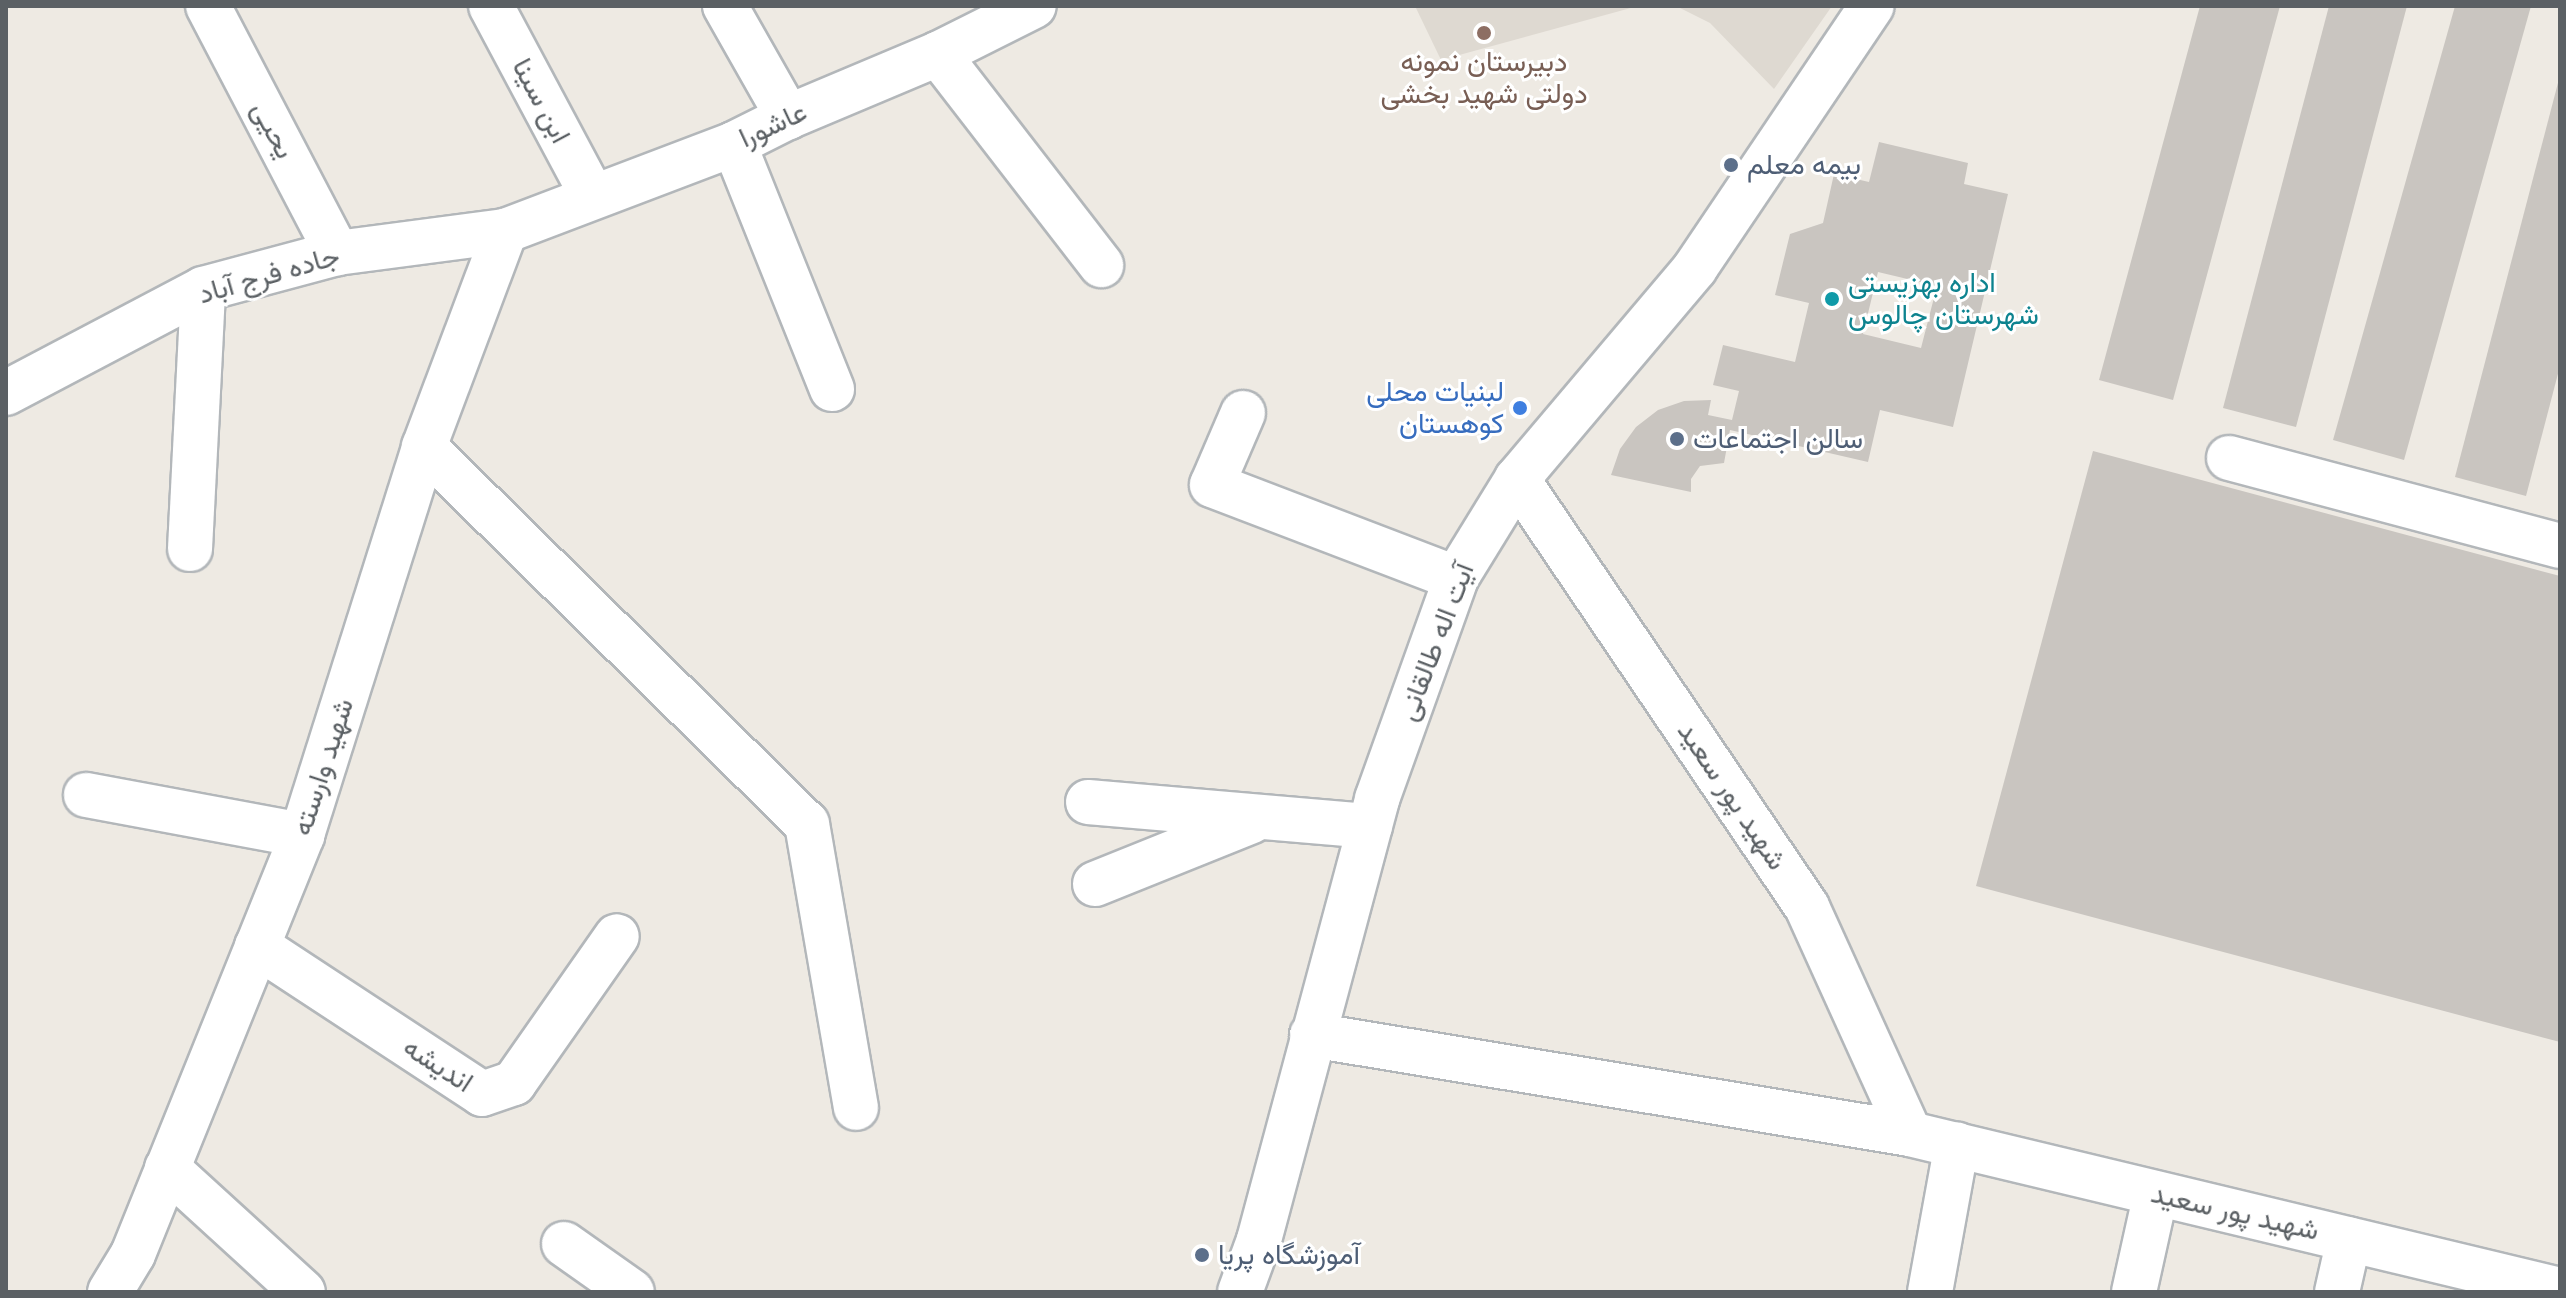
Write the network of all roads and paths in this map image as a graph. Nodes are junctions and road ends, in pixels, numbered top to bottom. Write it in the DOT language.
graph roads {
  1 [pos="208,6"];
  2 [pos="491,6"];
  3 [pos="725,6"];
  4 [pos="1034,6"];
  5 [pos="1872,6"];
  6 [pos="938,54"];
  7 [pos="788,117"];
  8 [pos="734,144"];
  9 [pos="592,195"];
  10 [pos="505,231"];
  11 [pos="337,253"];
  12 [pos="1101,265"];
  13 [pos="203,289"];
  14 [pos="832,389"];
  15 [pos="6,393"];
  16 [pos="1243,413"];
  17 [pos="424,447"];
  18 [pos="2229,458"];
  19 [pos="1517,479"];
  20 [pos="2560,546"];
  21 [pos="190,549"];
  22 [pos="1456,578"];
  23 [pos="86,795"];
  24 [pos="1088,802"];
  25 [pos="1261,817"];
  26 [pos="1370,826"];
  27 [pos="302,835"];
  28 [pos="1095,884"];
  29 [pos="617,936"];
  30 [pos="257,946"];
  31 [pos="1312,1035"];
  32 [pos="856,1108"];
  33 [pos="1910,1134"];
  34 [pos="1957,1144"];
  35 [pos="167,1168"];
  36 [pos="2156,1193"];
  37 [pos="2349,1239"];
  38 [pos="564,1244"];
  39 [pos="2560,1290"];
  40 [pos="110,1292"];
  41 [pos="303,1292"];
  42 [pos="632,1292"];
  43 [pos="1240,1292"];
  44 [pos="1930,1292"];
  45 [pos="2134,1292"];
  46 [pos="2337,1292"];
  1 -- 11 [label="street, یحیی"];
  2 -- 9 [label="street, ابن سینا"];
  3 -- 7 [label="street"];
  4 -- 6 [label="street, عاشورا"];
  5 -- 19 [label="street, آیت اله طالقانی"];
  6 -- 7 [label="street, عاشورا"];
  6 -- 12 [label="street"];
  7 -- 8 [label="street, عاشورا"];
  8 -- 9 [label="street, عاشورا"];
  8 -- 14 [label="street"];
  9 -- 10 [label="street, عاشورا"];
  10 -- 11 [label="street, جاده فرج آباد"];
  10 -- 17 [label="street, شهید وارسته"];
  11 -- 13 [label="street, جاده فرج آباد"];
  13 -- 15 [label="street, جاده فرج آباد"];
  13 -- 21 [label="street"];
  16 -- 22 [label="street"];
  17 -- 27 [label="street, شهید وارسته"];
  17 -- 32 [label="street"];
  18 -- 20 [label="street"];
  19 -- 22 [label="street, آیت اله طالقانی"];
  19 -- 33 [label="street, شهید پور سعید"];
  22 -- 26 [label="street, آیت اله طالقانی"];
  23 -- 27 [label="street"];
  24 -- 25 [label="street"];
  25 -- 26 [label="street"];
  25 -- 28 [label="street"];
  26 -- 31 [label="street, آیت اله طالقانی"];
  27 -- 30 [label="street, شهید وارسته"];
  29 -- 30 [label="street, اندیشه"];
  30 -- 35 [label="street, شهید وارسته"];
  31 -- 33 [label="street, شهید پور سعید"];
  31 -- 43 [label="street, آیت اله طالقانی"];
  33 -- 34 [label="street, شهید پور سعید"];
  34 -- 36 [label="street, شهید پور سعید"];
  34 -- 44 [label="street"];
  35 -- 40 [label="street, شهید وارسته"];
  35 -- 41 [label="street"];
  36 -- 37 [label="street, شهید پور سعید"];
  36 -- 45 [label="street"];
  37 -- 39 [label="street, شهید پور سعید"];
  37 -- 46 [label="street"];
  38 -- 42 [label="street"];
}
